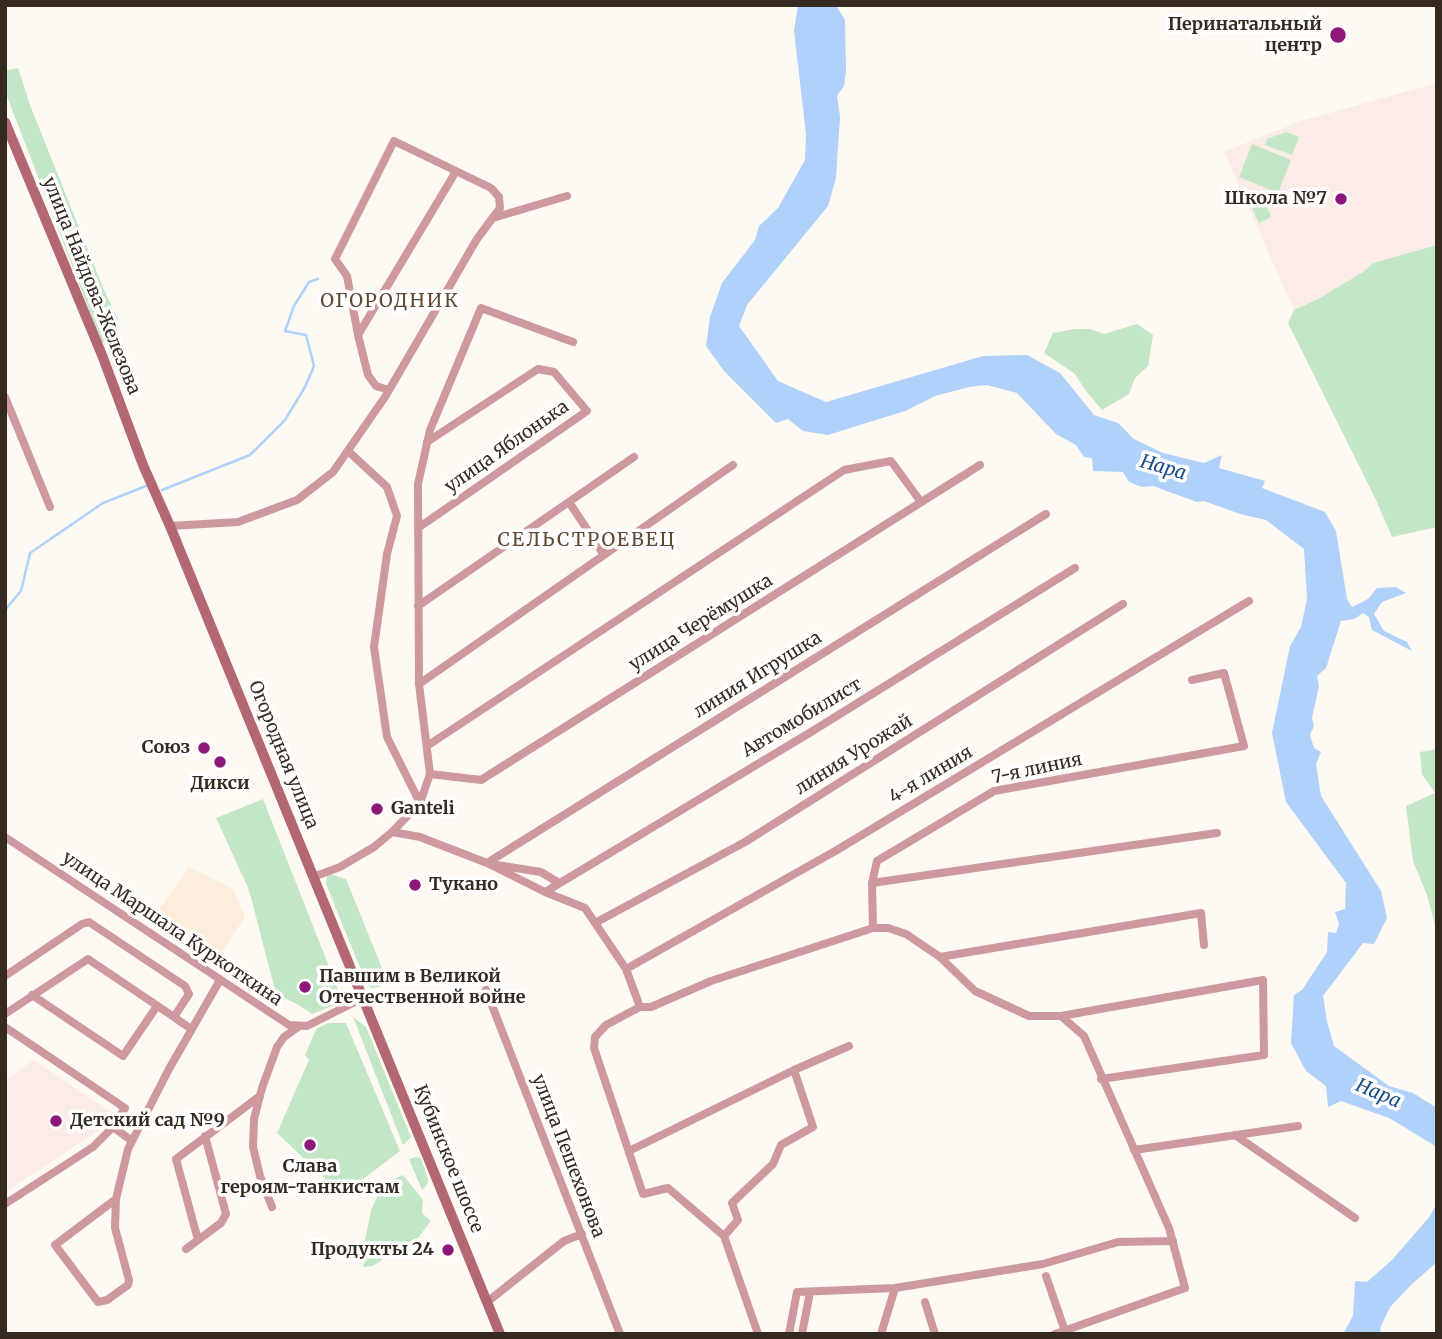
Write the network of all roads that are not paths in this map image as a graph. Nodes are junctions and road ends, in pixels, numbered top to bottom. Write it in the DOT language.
graph roads {
  1 [pos="5,122"];
  2 [pos="455,173"];
  3 [pos="567,196"];
  4 [pos="493,218"];
  5 [pos="358,335"];
  6 [pos="573,342"];
  7 [pos="389,390"];
  8 [pos="5,397"];
  9 [pos="428,442"];
  10 [pos="348,451"];
  11 [pos="634,457"];
  12 [pos="143,465"];
  13 [pos="733,465"];
  14 [pos="980,465"];
  15 [pos="569,502"];
  16 [pos="921,502"];
  17 [pos="50,507"];
  18 [pos="1046,514"];
  19 [pos="170,526"];
  20 [pos="418,528"];
  21 [pos="604,555"];
  22 [pos="1075,568"];
  23 [pos="1249,601"];
  24 [pos="1123,604"];
  25 [pos="418,606"];
  26 [pos="1192,680"];
  27 [pos="419,684"];
  28 [pos="427,746"];
  29 [pos="430,774"];
  30 [pos="419,803"];
  31 [pos="392,832"];
  32 [pos="1217,833"];
  33 [pos="5,836"];
  34 [pos="487,863"];
  35 [pos="313,877"];
  36 [pos="559,883"];
  37 [pos="872,883"];
  38 [pos="545,892"];
  39 [pos="595,923"];
  40 [pos="873,928"];
  41 [pos="1204,946"];
  42 [pos="940,957"];
  43 [pos="626,970"];
  44 [pos="5,976"];
  45 [pos="220,980"];
  46 [pos="486,990"];
  47 [pos="32,995"];
  48 [pos="363,998"];
  49 [pos="157,1006"];
  50 [pos="640,1006"];
  51 [pos="5,1014"];
  52 [pos="1061,1016"];
  53 [pos="174,1017"];
  54 [pos="298,1027"];
  55 [pos="191,1029"];
  56 [pos="7,1031"];
  57 [pos="849,1046"];
  58 [pos="794,1070"];
  59 [pos="1101,1079"];
  60 [pos="260,1096"];
  61 [pos="1298,1126"];
  62 [pos="113,1127"];
  63 [pos="1235,1135"];
  64 [pos="205,1136"];
  65 [pos="132,1141"];
  66 [pos="1134,1150"];
  67 [pos="629,1151"];
  68 [pos="116,1199"];
  69 [pos="5,1204"];
  70 [pos="272,1207"];
  71 [pos="1355,1218"];
  72 [pos="582,1234"];
  73 [pos="724,1236"];
  74 [pos="198,1240"];
  75 [pos="1173,1241"];
  76 [pos="186,1249"];
  77 [pos="1046,1276"];
  78 [pos="895,1289"];
  79 [pos="810,1292"];
  80 [pos="487,1302"];
  81 [pos="925,1302"];
  82 [pos="1065,1332"];
  83 [pos="500,1334"];
  84 [pos="620,1334"];
  85 [pos="758,1334"];
  86 [pos="789,1334"];
  87 [pos="802,1334"];
  88 [pos="881,1334"];
  89 [pos="935,1334"];
  90 [pos="1055,1334"];
  1 -- 12 [label="main road, улица Найдова-Железова"];
  2 -- 4 [label="street"];
  2 -- 5 [label="street"];
  2 -- 5 [label="street"];
  3 -- 4 [label="street"];
  4 -- 7 [label="street"];
  5 -- 7 [label="street"];
  6 -- 9 [label="street"];
  7 -- 10 [label="street"];
  8 -- 17 [label="street"];
  9 -- 20 [label="street"];
  9 -- 20 [label="street, улица Яблонька"];
  10 -- 19 [label="street"];
  10 -- 30 [label="street"];
  11 -- 15 [label="street"];
  12 -- 19 [label="main road, Огородная улица"];
  13 -- 21 [label="street"];
  14 -- 16 [label="street, улица Черёмушка"];
  15 -- 21 [label="street"];
  15 -- 25 [label="street"];
  16 -- 28 [label="street"];
  16 -- 29 [label="street, улица Черёмушка"];
  18 -- 34 [label="street, линия Игрушка"];
  19 -- 35 [label="main road, Огородная улица"];
  20 -- 25 [label="street"];
  21 -- 27 [label="street"];
  22 -- 36 [label="street, Автомобилист"];
  23 -- 43 [label="street, 4-я линия"];
  24 -- 39 [label="street, линия Урожай"];
  25 -- 27 [label="street"];
  26 -- 37 [label="street, 7-я линия"];
  27 -- 28 [label="street"];
  28 -- 29 [label="street"];
  29 -- 30 [label="street"];
  30 -- 31 [label="street"];
  31 -- 34 [label="street"];
  31 -- 35 [label="street"];
  32 -- 37 [label="street"];
  33 -- 45 [label="street, улица Маршала Куркоткина"];
  34 -- 36 [label="street"];
  34 -- 38 [label="street"];
  35 -- 48 [label="main road, Огородная улица"];
  36 -- 38 [label="street, Автомобилист"];
  37 -- 40 [label="street"];
  38 -- 39 [label="street"];
  39 -- 43 [label="street"];
  40 -- 42 [label="street"];
  40 -- 50 [label="street"];
  41 -- 42 [label="street"];
  42 -- 52 [label="street"];
  43 -- 50 [label="street"];
  44 -- 53 [label="street"];
  45 -- 54 [label="street, улица Маршала Куркоткина"];
  45 -- 55 [label="street"];
  46 -- 72 [label="street, улица Пешехонова"];
  47 -- 49 [label="street"];
  47 -- 49 [label="street"];
  47 -- 51 [label="street"];
  48 -- 54 [label="street"];
  48 -- 80 [label="main road, Кубинское шоссе"];
  49 -- 53 [label="street"];
  50 -- 67 [label="street"];
  52 -- 59 [label="street"];
  52 -- 59 [label="street"];
  53 -- 55 [label="street"];
  54 -- 60 [label="street"];
  55 -- 65 [label="street"];
  56 -- 62 [label="street"];
  57 -- 58 [label="street"];
  58 -- 67 [label="street"];
  58 -- 73 [label="street"];
  59 -- 66 [label="street"];
  60 -- 64 [label="street"];
  60 -- 70 [label="street"];
  61 -- 63 [label="street"];
  62 -- 65 [label="street"];
  62 -- 69 [label="street"];
  63 -- 66 [label="street"];
  63 -- 71 [label="street"];
  64 -- 74 [label="street"];
  64 -- 74 [label="street"];
  65 -- 68 [label="street"];
  66 -- 75 [label="street"];
  67 -- 73 [label="street"];
  68 -- 68 [label="street"];
  72 -- 80 [label="street"];
  72 -- 84 [label="street, улица Пешехонова"];
  73 -- 85 [label="street"];
  74 -- 76 [label="street"];
  75 -- 78 [label="street"];
  75 -- 82 [label="street"];
  77 -- 82 [label="street"];
  78 -- 79 [label="street"];
  78 -- 88 [label="street"];
  79 -- 86 [label="street"];
  79 -- 87 [label="street"];
  80 -- 83 [label="main road, Кубинское шоссе"];
  81 -- 89 [label="street"];
  82 -- 90 [label="street"];
}
